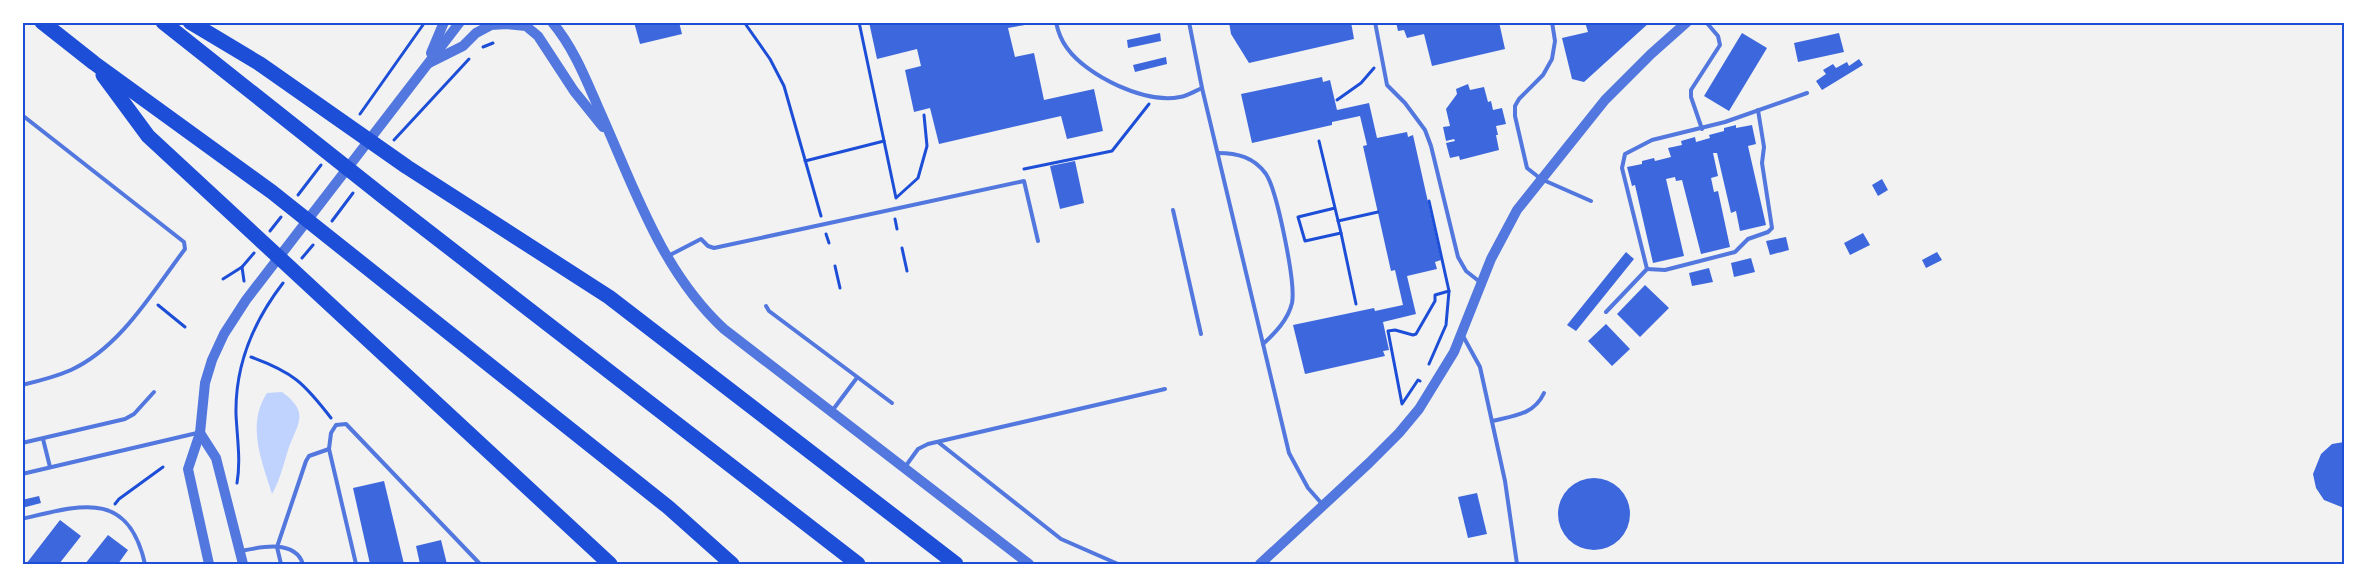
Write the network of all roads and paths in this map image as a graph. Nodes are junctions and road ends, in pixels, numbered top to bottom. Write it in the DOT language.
graph roads {
  1 [pos="42,22"];
  2 [pos="163,22"];
  3 [pos="190,22"];
  4 [pos="444,22"];
  5 [pos="460,22"];
  6 [pos="552,22"];
  7 [pos="744,22"];
  8 [pos="860,22"];
  9 [pos="1056,22"];
  10 [pos="1189,22"];
  11 [pos="1375,22"];
  12 [pos="1552,22"];
  13 [pos="1687,22"];
  14 [pos="1706,22"];
  15 [pos="493,43"];
  16 [pos="482,47"];
  17 [pos="473,53"];
  18 [pos="1382,60"];
  19 [pos="94,63"];
  20 [pos="426,64"];
  21 [pos="1202,88"];
  22 [pos="1807,93"];
  23 [pos="1152,96"];
  24 [pos="1337,100"];
  25 [pos="1758,110"];
  26 [pos="22,115"];
  27 [pos="924,116"];
  28 [pos="1702,129"];
  29 [pos="614,141"];
  30 [pos="884,141"];
  31 [pos="1319,141"];
  32 [pos="392,144"];
  33 [pos="1218,153"];
  34 [pos="805,161"];
  35 [pos="1057,162"];
  36 [pos="1541,179"];
  37 [pos="357,189"];
  38 [pos="1429,201"];
  39 [pos="1591,201"];
  40 [pos="1335,208"];
  41 [pos="1173,210"];
  42 [pos="1378,212"];
  43 [pos="1338,221"];
  44 [pos="823,223"];
  45 [pos="329,225"];
  46 [pos="1341,233"];
  47 [pos="1038,241"];
  48 [pos="315,243"];
  49 [pos="829,243"];
  50 [pos="902,248"];
  51 [pos="666,257"];
  52 [pos="301,260"];
  53 [pos="835,266"];
  54 [pos="242,267"];
  55 [pos="1647,269"];
  56 [pos="907,271"];
  57 [pos="286,278"];
  58 [pos="223,279"];
  59 [pos="1481,283"];
  60 [pos="840,288"];
  61 [pos="1449,291"];
  62 [pos="1356,304"];
  63 [pos="158,305"];
  64 [pos="766,306"];
  65 [pos="1606,312"];
  66 [pos="186,327"];
  67 [pos="1461,332"];
  68 [pos="1201,334"];
  69 [pos="1263,345"];
  70 [pos="251,357"];
  71 [pos="856,379"];
  72 [pos="22,385"];
  73 [pos="1166,389"];
  74 [pos="154,392"];
  75 [pos="1544,393"];
  76 [pos="892,404"];
  77 [pos="832,411"];
  78 [pos="1492,421"];
  79 [pos="336,425"];
  80 [pos="200,433"];
  81 [pos="43,439"];
  82 [pos="937,442"];
  83 [pos="22,443"];
  84 [pos="329,449"];
  85 [pos="50,467"];
  86 [pos="163,467"];
  87 [pos="904,467"];
  88 [pos="22,474"];
  89 [pos="237,486"];
  90 [pos="1323,506"];
  91 [pos="111,511"];
  92 [pos="22,519"];
  93 [pos="276,547"];
  94 [pos="240,551"];
  95 [pos="145,564"];
  96 [pos="209,564"];
  97 [pos="243,564"];
  98 [pos="281,564"];
  99 [pos="303,564"];
  100 [pos="356,564"];
  101 [pos="480,564"];
  102 [pos="610,564"];
  103 [pos="732,564"];
  104 [pos="858,564"];
  105 [pos="956,564"];
  106 [pos="1029,564"];
  107 [pos="1118,564"];
  108 [pos="1260,564"];
  109 [pos="1517,564"];
  1 -- 19 [label="highway"];
  2 -- 104 [label="highway"];
  3 -- 105 [label="highway"];
  4 -- 20 [label="street"];
  5 -- 20 [label="street"];
  6 -- 29 [label="street"];
  7 -- 34 [label="path"];
  8 -- 30 [label="path"];
  9 -- 23 [label="lane"];
  10 -- 21 [label="lane"];
  11 -- 18 [label="lane"];
  12 -- 36 [label="lane"];
  13 -- 36 [label="street"];
  14 -- 28 [label="lane"];
  15 -- 16 [label="path"];
  17 -- 32 [label="path"];
  18 -- 24 [label="path"];
  18 -- 59 [label="lane"];
  19 -- 102 [label="highway"];
  19 -- 103 [label="highway"];
  20 -- 29 [label="street"];
  20 -- 80 [label="street"];
  21 -- 23 [label="lane"];
  21 -- 33 [label="lane"];
  22 -- 25 [label="lane"];
  23 -- 35 [label="path"];
  25 -- 28 [label="lane"];
  25 -- 55 [label="lane"];
  26 -- 72 [label="lane"];
  27 -- 30 [label="path"];
  28 -- 55 [label="lane"];
  29 -- 51 [label="street"];
  30 -- 34 [label="path"];
  31 -- 40 [label="path"];
  33 -- 69 [label="lane"];
  33 -- 69 [label="lane"];
  34 -- 44 [label="path"];
  36 -- 39 [label="lane"];
  36 -- 59 [label="street"];
  37 -- 45 [label="path"];
  38 -- 61 [label="path"];
  40 -- 43 [label="path"];
  40 -- 46 [label="path"];
  41 -- 68 [label="lane"];
  42 -- 43 [label="path"];
  43 -- 46 [label="path"];
  44 -- 47 [label="lane"];
  44 -- 49 [label="path"];
  44 -- 51 [label="lane"];
  46 -- 62 [label="path"];
  48 -- 52 [label="path"];
  50 -- 56 [label="path"];
  51 -- 77 [label="street"];
  53 -- 60 [label="path"];
  54 -- 58 [label="path"];
  55 -- 65 [label="lane"];
  57 -- 89 [label="path"];
  59 -- 67 [label="street"];
  61 -- 61 [label="path"];
  63 -- 66 [label="path"];
  64 -- 71 [label="lane"];
  67 -- 78 [label="lane"];
  67 -- 90 [label="street"];
  69 -- 90 [label="lane"];
  70 -- 79 [label="path"];
  71 -- 76 [label="lane"];
  71 -- 77 [label="lane"];
  73 -- 82 [label="lane"];
  74 -- 81 [label="lane"];
  75 -- 78 [label="lane"];
  77 -- 87 [label="street"];
  78 -- 109 [label="lane"];
  79 -- 84 [label="lane"];
  79 -- 101 [label="lane"];
  80 -- 85 [label="lane"];
  80 -- 94 [label="street"];
  80 -- 96 [label="street"];
  81 -- 83 [label="lane"];
  81 -- 85 [label="lane"];
  82 -- 87 [label="lane"];
  82 -- 107 [label="lane"];
  84 -- 93 [label="lane"];
  84 -- 100 [label="lane"];
  85 -- 88 [label="lane"];
  86 -- 91 [label="path"];
  87 -- 106 [label="street"];
  90 -- 108 [label="street"];
  91 -- 92 [label="lane"];
  91 -- 95 [label="lane"];
  93 -- 94 [label="lane"];
  93 -- 98 [label="lane"];
  93 -- 99 [label="lane"];
  94 -- 97 [label="street"];
}
